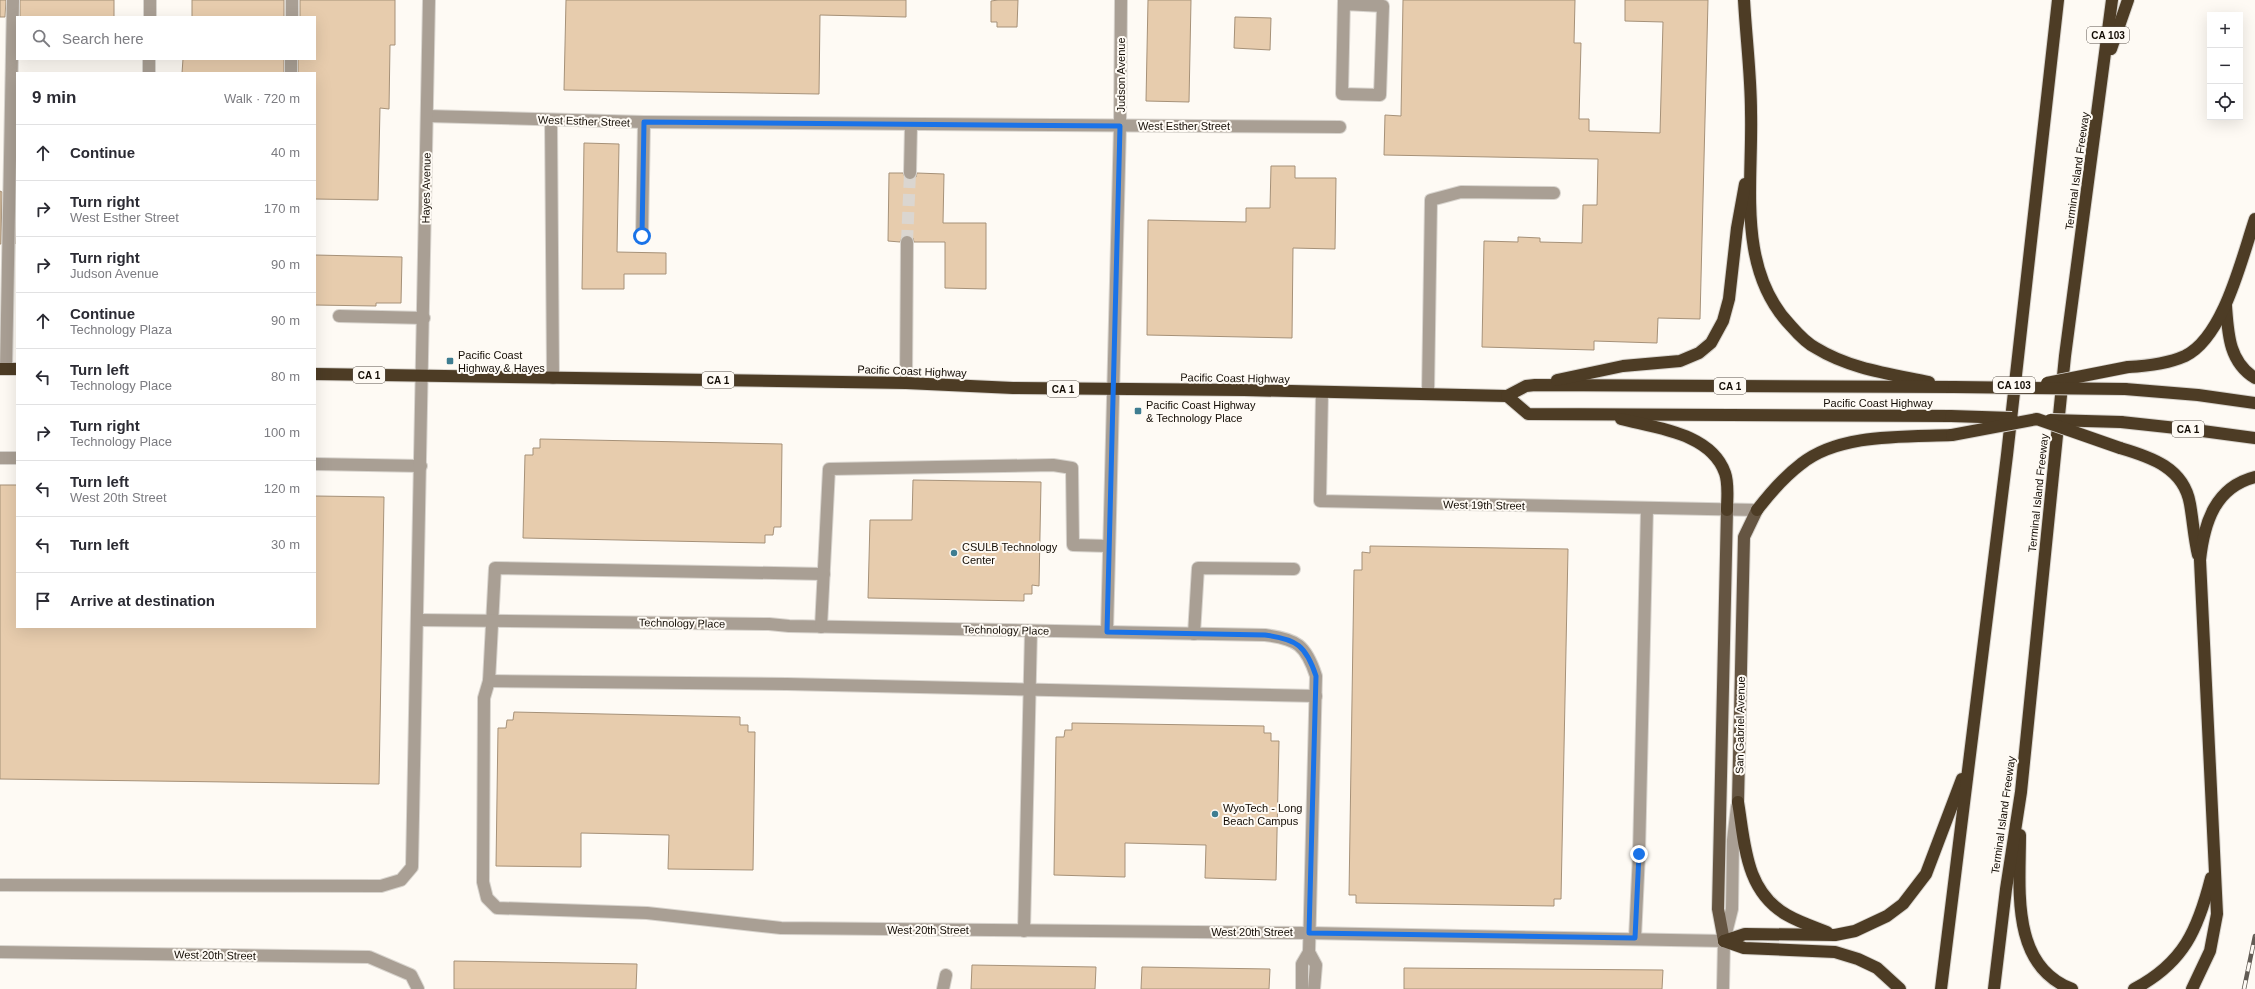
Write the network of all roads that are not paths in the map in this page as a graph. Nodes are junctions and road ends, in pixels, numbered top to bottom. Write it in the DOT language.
graph roads {
  1 [pos="14,0"];
  2 [pos="150,0"];
  3 [pos="292,0"];
  4 [pos="429,0"];
  5 [pos="1121,0"];
  6 [pos="1744,0"];
  7 [pos="2112,0"];
  8 [pos="2128,0"];
  9 [pos="1344,2"];
  10 [pos="2057,2"];
  11 [pos="150,16"];
  12 [pos="292,16"];
  13 [pos="149,60"];
  14 [pos="291,60"];
  15 [pos="2104,69"];
  16 [pos="149,72"];
  17 [pos="291,72"];
  18 [pos="427,116"];
  19 [pos="551,120"];
  20 [pos="644,122"];
  21 [pos="911,125"];
  22 [pos="1120,126"];
  23 [pos="1340,127"];
  24 [pos="1750,159"];
  25 [pos="910,173"];
  26 [pos="1554,193"];
  27 [pos="2255,219"];
  28 [pos="642,236"];
  29 [pos="907,242"];
  30 [pos="2226,306"];
  31 [pos="340,316"];
  32 [pos="424,318"];
  33 [pos="8,369"];
  34 [pos="316,374"];
  35 [pos="423,376"];
  36 [pos="553,378"];
  37 [pos="2255,378"];
  38 [pos="906,383"];
  39 [pos="1535,385"];
  40 [pos="1954,387"];
  41 [pos="2028,388"];
  42 [pos="1113,389"];
  43 [pos="1322,392"];
  44 [pos="1428,394"];
  45 [pos="1508,396"];
  46 [pos="2255,403"];
  47 [pos="1602,414"];
  48 [pos="2037,419"];
  49 [pos="2255,438"];
  50 [pos="0,458"];
  51 [pos="16,458"];
  52 [pos="316,464"];
  53 [pos="421,466"];
  54 [pos="2255,477"];
  55 [pos="1646,508"];
  56 [pos="1727,510"];
  57 [pos="1757,510"];
  58 [pos="1108,546"];
  59 [pos="2200,560"];
  60 [pos="1294,569"];
  61 [pos="824,574"];
  62 [pos="418,620"];
  63 [pos="491,620"];
  64 [pos="821,627"];
  65 [pos="1031,631"];
  66 [pos="1107,632"];
  67 [pos="1194,634"];
  68 [pos="489,681"];
  69 [pos="1030,690"];
  70 [pos="1316,696"];
  71 [pos="1968,763"];
  72 [pos="2020,792"];
  73 [pos="1738,802"];
  74 [pos="2215,865"];
  75 [pos="0,884"];
  76 [pos="1024,930"];
  77 [pos="1309,933"];
  78 [pos="1835,935"];
  79 [pos="1635,938"];
  80 [pos="1724,941"];
  81 [pos="0,952"];
  82 [pos="1309,952"];
  83 [pos="946,975"];
  84 [pos="418,989"];
  85 [pos="943,989"];
  86 [pos="1302,989"];
  87 [pos="1314,989"];
  88 [pos="1723,989"];
  89 [pos="1900,989"];
  90 [pos="1941,989"];
  91 [pos="1994,989"];
  92 [pos="2072,989"];
  93 [pos="2134,989"];
  94 [pos="2192,989"];
  1 -- 33 [label="street"];
  2 -- 11 [label="street"];
  3 -- 12 [label="street"];
  4 -- 18 [label="street, Hayes Avenue"];
  5 -- 22 [label="street, Judson Avenue"];
  6 -- 24 [label="highway"];
  7 -- 15 [label="highway, Terminal Island Freeway / CA 103"];
  8 -- 15 [label="highway"];
  9 -- 9 [label="street"];
  10 -- 71 [label="highway, CA 103"];
  13 -- 16 [label="street"];
  14 -- 17 [label="street"];
  15 -- 72 [label="highway, Terminal Island Freeway / CA 103"];
  18 -- 19 [label="street, West Esther Street"];
  18 -- 32 [label="street, Hayes Avenue"];
  19 -- 20 [label="street, West Esther Street"];
  19 -- 36 [label="street"];
  20 -- 21 [label="street, West Esther Street"];
  20 -- 28 [label="street"];
  21 -- 22 [label="street, West Esther Street"];
  21 -- 25 [label="street"];
  22 -- 23 [label="street, West Esther Street"];
  22 -- 42 [label="street, Judson Avenue"];
  24 -- 39 [label="highway"];
  24 -- 40 [label="highway"];
  26 -- 44 [label="street"];
  27 -- 30 [label="highway"];
  29 -- 38 [label="street"];
  30 -- 37 [label="highway"];
  30 -- 41 [label="highway, bridge"];
  31 -- 32 [label="street"];
  32 -- 35 [label="street, Hayes Avenue"];
  34 -- 35 [label="highway, Pacific Coast Highway / CA 1"];
  35 -- 36 [label="highway, Pacific Coast Highway / CA 1"];
  35 -- 53 [label="street, Hayes Avenue"];
  36 -- 38 [label="highway, Pacific Coast Highway / CA 1"];
  38 -- 42 [label="highway, Pacific Coast Highway / CA 1"];
  39 -- 40 [label="highway, Pacific Coast Highway / CA 1"];
  39 -- 45 [label="highway, Pacific Coast Highway / CA 1"];
  40 -- 41 [label="highway, Pacific Coast Highway / CA 1, bridge"];
  41 -- 46 [label="highway, Pacific Coast Highway / CA 1, bridge"];
  42 -- 43 [label="highway, Pacific Coast Highway / CA 1"];
  42 -- 58 [label="street, Judson Avenue"];
  43 -- 44 [label="highway, Pacific Coast Highway / CA 1"];
  43 -- 55 [label="street, West 19th Street"];
  44 -- 45 [label="highway, Pacific Coast Highway / CA 1"];
  45 -- 47 [label="highway, Pacific Coast Highway / CA 1"];
  47 -- 48 [label="highway, Pacific Coast Highway / CA 1, bridge"];
  47 -- 56 [label="highway"];
  48 -- 49 [label="highway, Pacific Coast Highway / CA 1, bridge"];
  48 -- 57 [label="highway, bridge"];
  48 -- 59 [label="highway, bridge"];
  50 -- 51 [label="street"];
  52 -- 53 [label="street"];
  53 -- 62 [label="street, Hayes Avenue"];
  54 -- 59 [label="highway"];
  55 -- 56 [label="street, West 19th Street"];
  55 -- 79 [label="street"];
  56 -- 57 [label="street, West 19th Street"];
  56 -- 80 [label="main road, San Gabriel Avenue"];
  57 -- 73 [label="main road, San Gabriel Avenue"];
  58 -- 61 [label="street"];
  58 -- 66 [label="street, Judson Avenue"];
  59 -- 74 [label="highway"];
  60 -- 67 [label="street"];
  61 -- 63 [label="street, West 20th Street"];
  61 -- 64 [label="street"];
  62 -- 63 [label="street, Technology Place"];
  62 -- 75 [label="street, Hayes Avenue"];
  63 -- 64 [label="street, Technology Place"];
  63 -- 68 [label="street, West 20th Street"];
  64 -- 65 [label="street, Technology Place"];
  65 -- 66 [label="street, Technology Place"];
  65 -- 69 [label="street"];
  66 -- 67 [label="street, Technology Place"];
  67 -- 70 [label="street, Technology Place"];
  68 -- 69 [label="street"];
  68 -- 76 [label="street, West 20th Street"];
  69 -- 70 [label="street"];
  69 -- 76 [label="street"];
  70 -- 77 [label="street, Technology Place"];
  71 -- 78 [label="highway"];
  71 -- 90 [label="highway"];
  72 -- 91 [label="highway, Terminal Island Freeway"];
  72 -- 92 [label="highway"];
  73 -- 78 [label="highway"];
  73 -- 80 [label="street, San Gabriel Avenue"];
  74 -- 93 [label="highway"];
  74 -- 94 [label="highway"];
  76 -- 77 [label="street, West 20th Street"];
  77 -- 79 [label="street, West 20th Street"];
  77 -- 82 [label="street, Technology Place"];
  78 -- 80 [label="highway"];
  79 -- 80 [label="street, West 20th Street"];
  80 -- 88 [label="street, San Gabriel Avenue"];
  80 -- 89 [label="highway"];
  81 -- 84 [label="street, West 20th Street"];
  82 -- 86 [label="street"];
  82 -- 87 [label="street"];
  83 -- 85 [label="street"];
}
